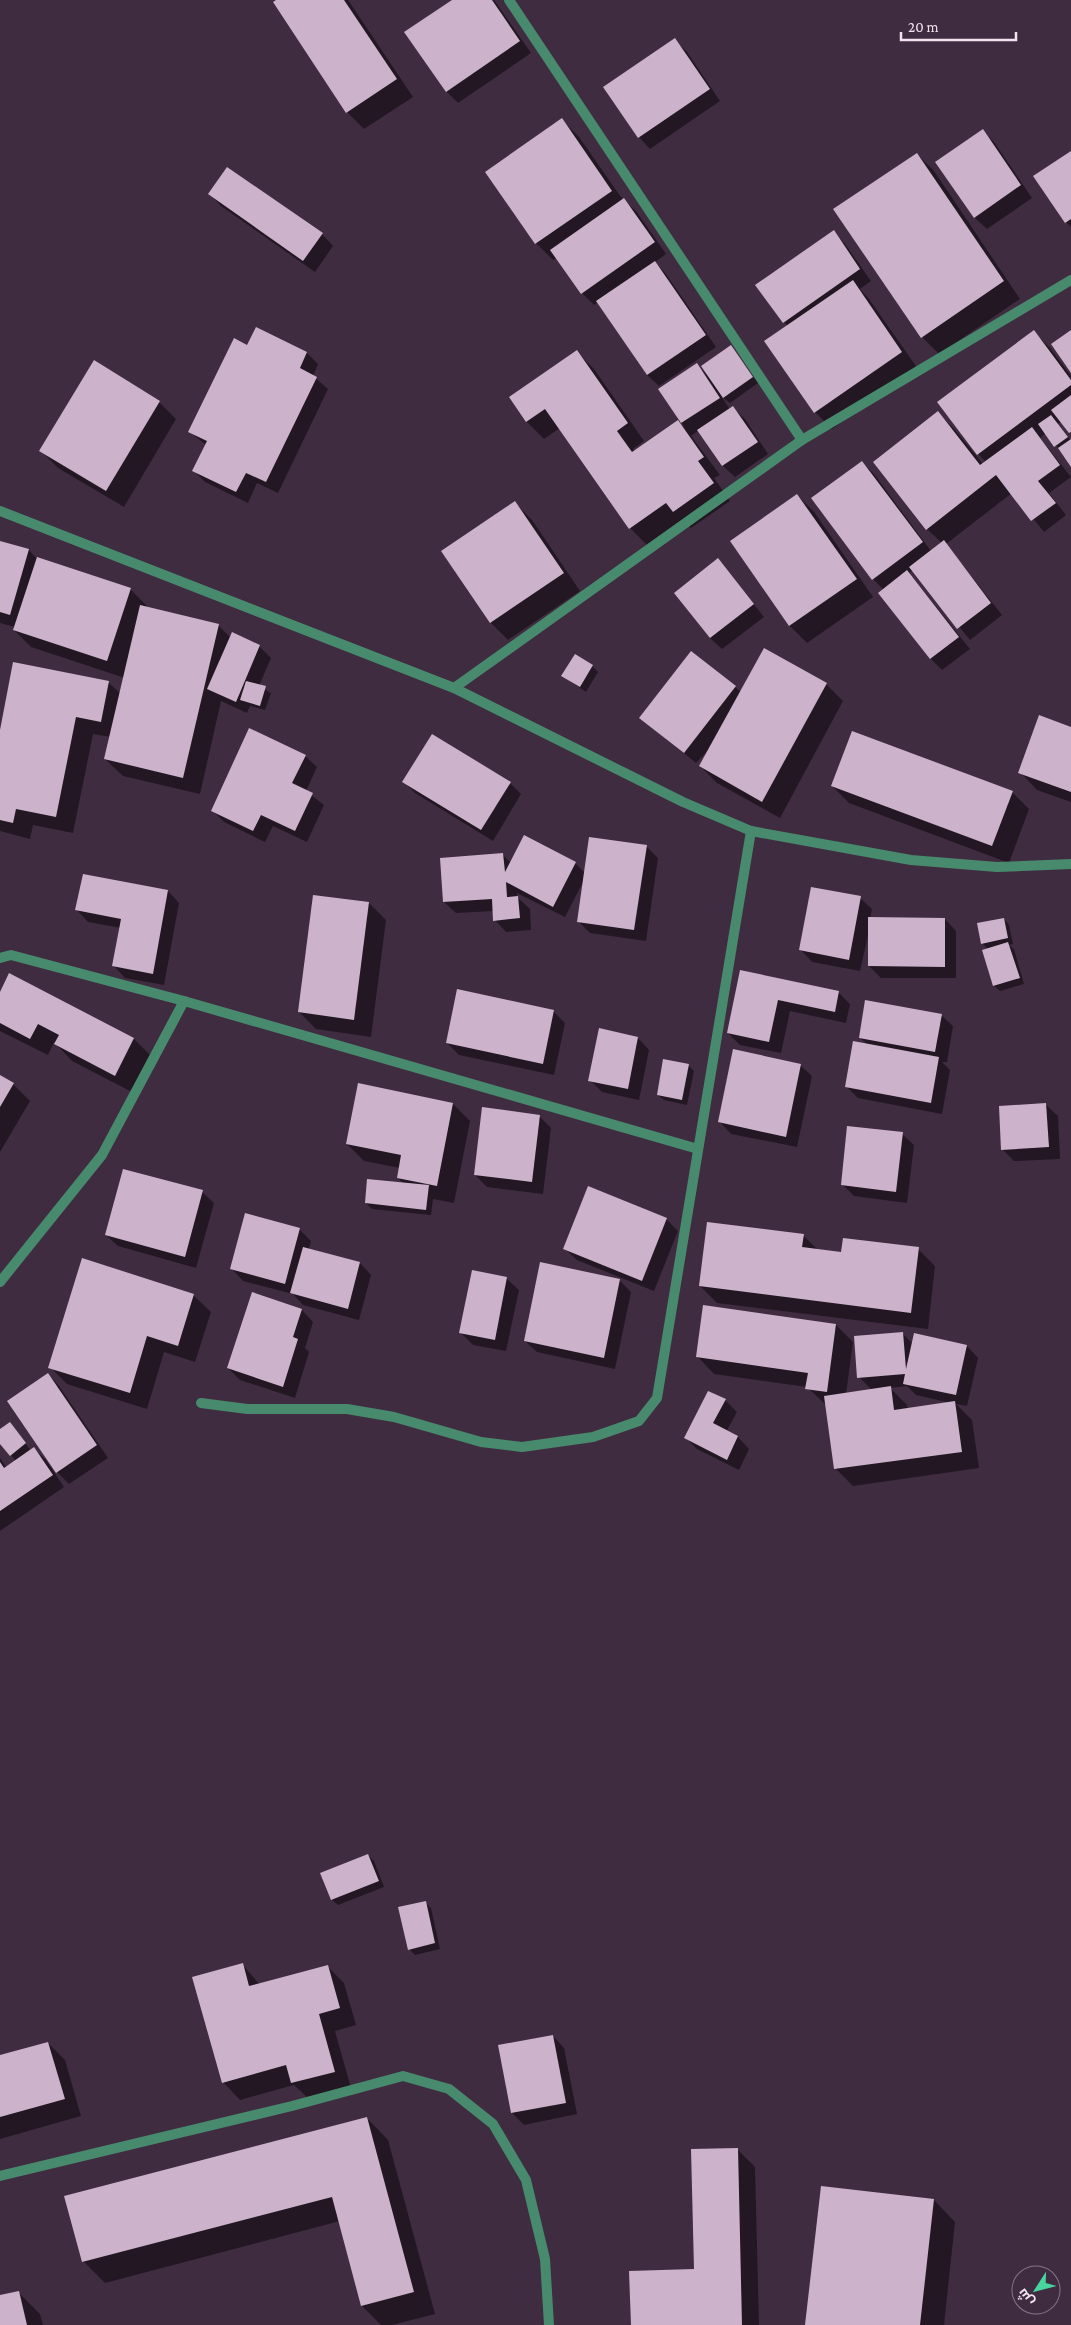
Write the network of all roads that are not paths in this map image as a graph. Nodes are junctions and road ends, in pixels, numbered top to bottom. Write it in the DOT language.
graph roads {
  1 [pos="509,0"];
  2 [pos="1071,280"];
  3 [pos="802,440"];
  4 [pos="0,511"];
  5 [pos="454,688"];
  6 [pos="751,830"];
  7 [pos="1071,864"];
  8 [pos="0,958"];
  9 [pos="184,1002"];
  10 [pos="698,1149"];
  11 [pos="0,1282"];
  12 [pos="200,1403"];
  13 [pos="0,2176"];
  14 [pos="549,2325"];
  1 -- 3 [label="street"];
  2 -- 3 [label="street"];
  3 -- 5 [label="street"];
  4 -- 5 [label="street"];
  5 -- 6 [label="street"];
  6 -- 7 [label="street"];
  6 -- 10 [label="street"];
  8 -- 9 [label="street"];
  9 -- 10 [label="street"];
  9 -- 11 [label="street"];
  10 -- 12 [label="street"];
  13 -- 14 [label="street"];
}
